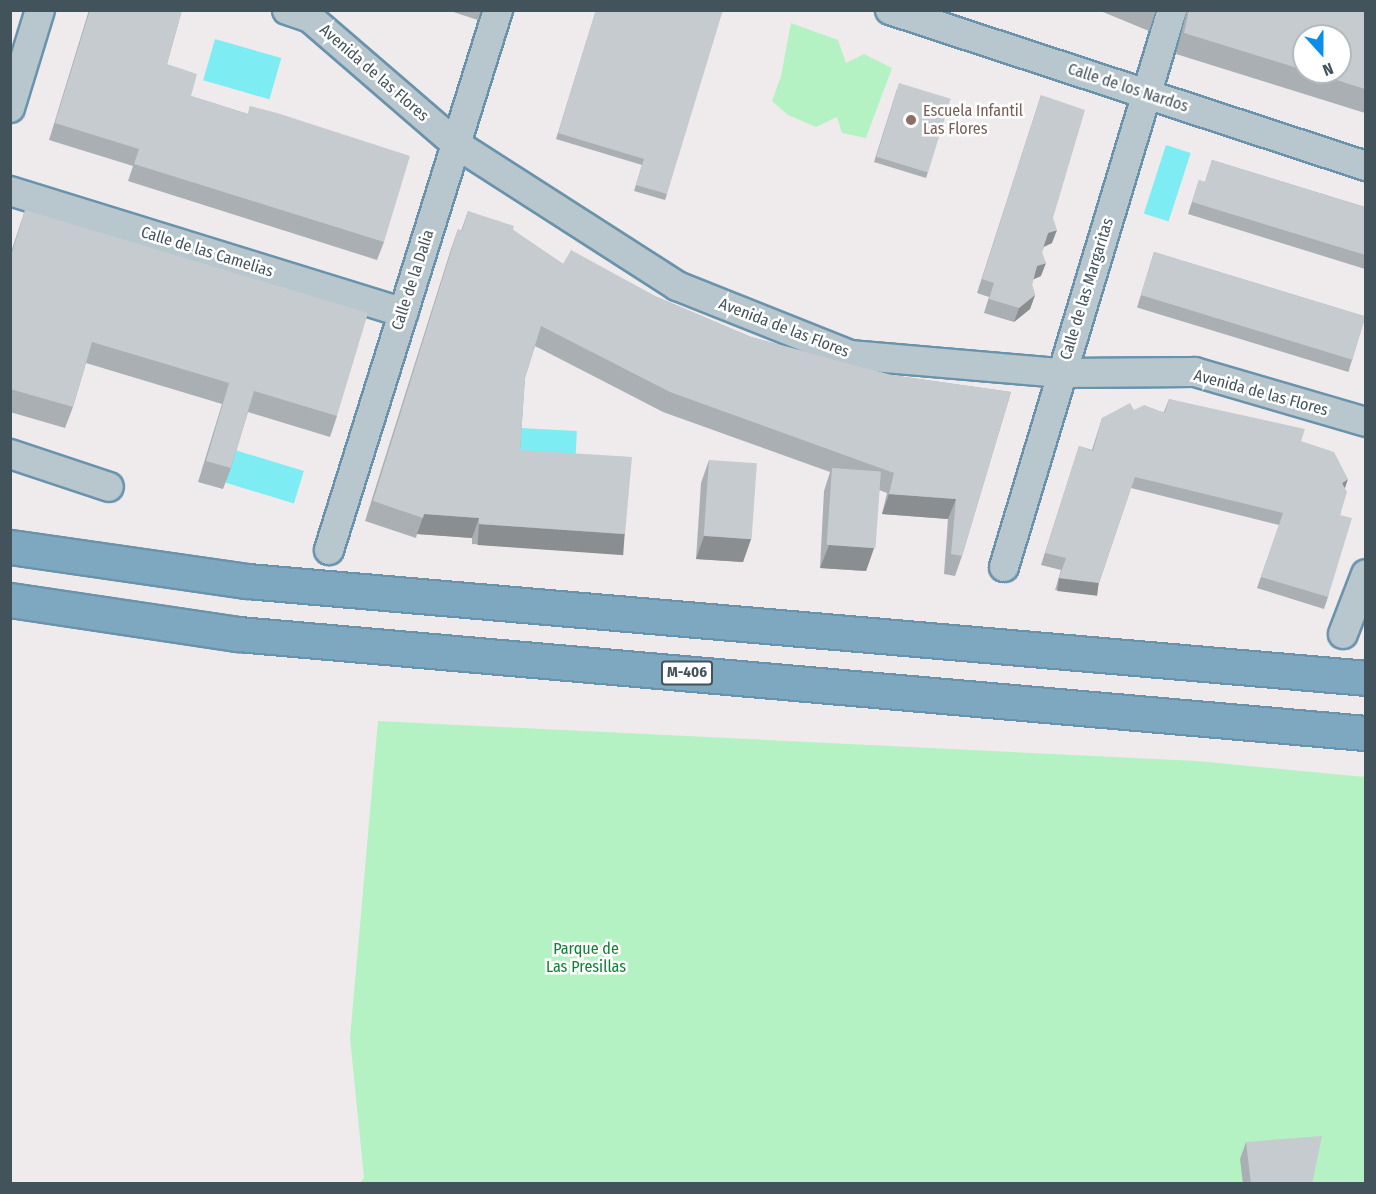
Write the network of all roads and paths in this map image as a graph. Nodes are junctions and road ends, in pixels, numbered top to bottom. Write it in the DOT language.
graph roads {
  1 [pos="40,10"];
  2 [pos="287,10"];
  3 [pos="498,10"];
  4 [pos="890,10"];
  5 [pos="1172,10"];
  6 [pos="1148,94"];
  7 [pos="10,108"];
  8 [pos="456,144"];
  9 [pos="1365,166"];
  10 [pos="10,191"];
  11 [pos="403,313"];
  12 [pos="1061,373"];
  13 [pos="1365,422"];
  14 [pos="10,454"];
  15 [pos="109,487"];
  16 [pos="10,547"];
  17 [pos="329,550"];
  18 [pos="1004,567"];
  19 [pos="1365,574"];
  20 [pos="10,600"];
  21 [pos="1343,634"];
  22 [pos="1365,678"];
  23 [pos="1365,733"];
  1 -- 7 [label="street"];
  2 -- 8 [label="street, Avenida de las Flores"];
  3 -- 8 [label="street, Calle de la Dalia"];
  4 -- 6 [label="street, Calle de los Nardos"];
  5 -- 6 [label="street, Calle de las Margaritas"];
  6 -- 9 [label="street, Calle de los Nardos"];
  6 -- 12 [label="street, Calle de las Margaritas"];
  8 -- 11 [label="street, Calle de la Dalia"];
  8 -- 12 [label="street, Avenida de las Flores"];
  10 -- 11 [label="street, Calle de las Camelias"];
  11 -- 17 [label="street, Calle de la Dalia"];
  12 -- 13 [label="street, Avenida de las Flores"];
  12 -- 18 [label="street, Calle de las Margaritas"];
  14 -- 15 [label="street"];
  16 -- 22 [label="highway"];
  19 -- 21 [label="street"];
  20 -- 23 [label="highway, M-406"];
}
